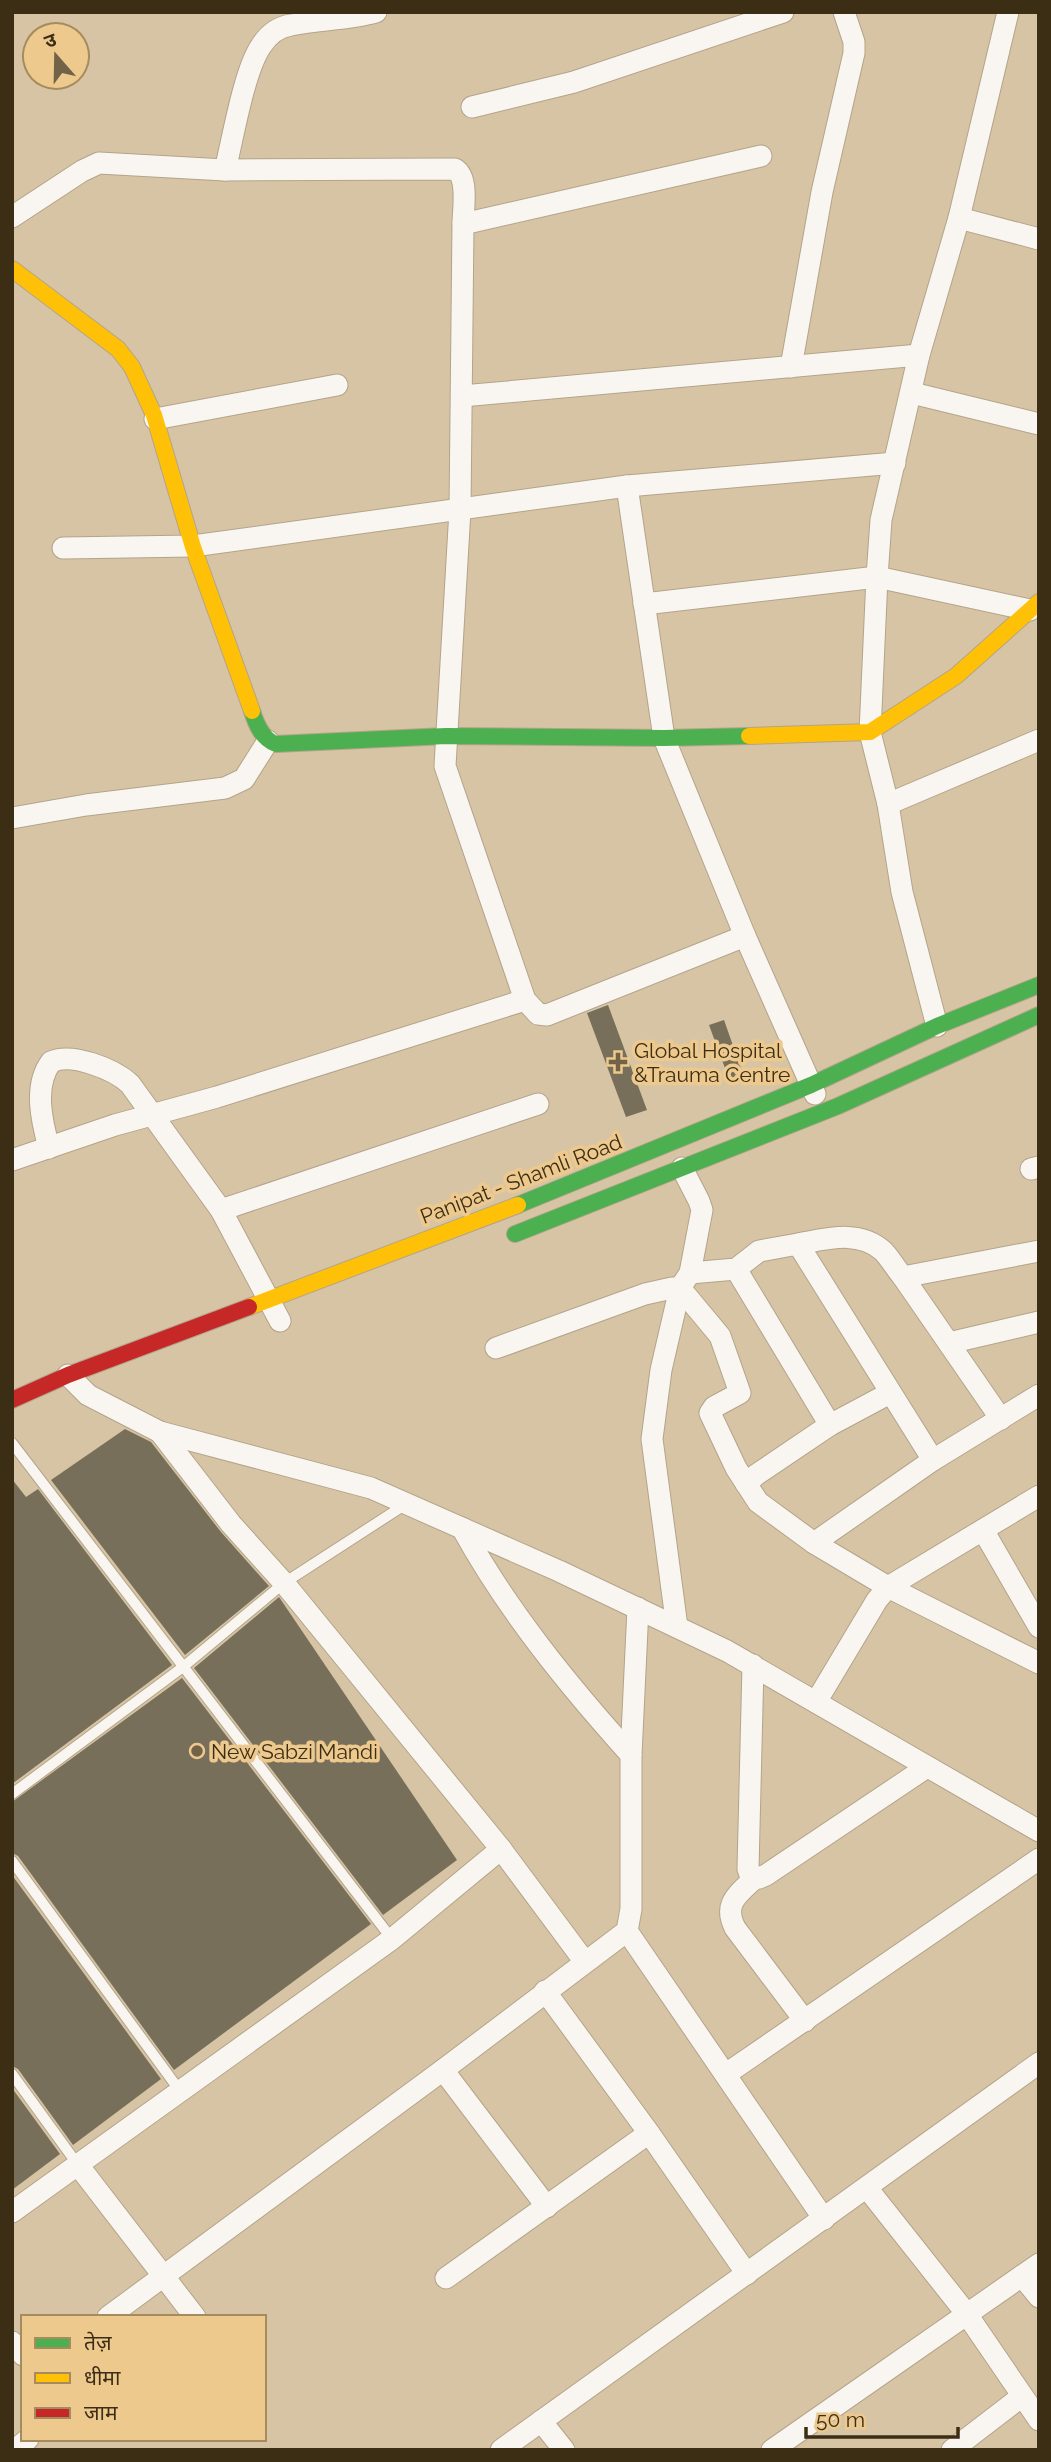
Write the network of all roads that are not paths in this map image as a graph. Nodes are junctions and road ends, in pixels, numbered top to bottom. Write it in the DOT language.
graph roads {
  1 [pos="376,12"];
  2 [pos="783,12"];
  3 [pos="844,12"];
  4 [pos="1008,12"];
  5 [pos="472,107"];
  6 [pos="761,156"];
  7 [pos="225,170"];
  8 [pos="12,217"];
  9 [pos="960,218"];
  10 [pos="463,223"];
  11 [pos="1039,239"];
  12 [pos="12,269"];
  13 [pos="919,355"];
  14 [pos="791,367"];
  15 [pos="337,385"];
  16 [pos="912,393"];
  17 [pos="462,396"];
  18 [pos="155,419"];
  19 [pos="1039,424"];
  20 [pos="895,463"];
  21 [pos="627,486"];
  22 [pos="460,510"];
  23 [pos="193,546"];
  24 [pos="63,548"];
  25 [pos="877,577"];
  26 [pos="644,604"];
  27 [pos="1035,606"];
  28 [pos="870,732"];
  29 [pos="446,736"];
  30 [pos="664,738"];
  31 [pos="1039,740"];
  32 [pos="268,741"];
  33 [pos="888,804"];
  34 [pos="12,818"];
  35 [pos="745,936"];
  36 [pos="1039,985"];
  37 [pos="525,1000"];
  38 [pos="1039,1015"];
  39 [pos="937,1026"];
  40 [pos="811,1085"];
  41 [pos="538,1104"];
  42 [pos="822,1112"];
  43 [pos="151,1115"];
  44 [pos="49,1148"];
  45 [pos="12,1160"];
  46 [pos="682,1168"];
  47 [pos="221,1210"];
  48 [pos="498,1241"];
  49 [pos="798,1244"];
  50 [pos="1039,1251"];
  51 [pos="736,1269"];
  52 [pos="902,1277"];
  53 [pos="685,1281"];
  54 [pos="269,1298"];
  55 [pos="280,1321"];
  56 [pos="1035,1329"];
  57 [pos="949,1343"];
  58 [pos="496,1348"];
  59 [pos="68,1375"];
  60 [pos="114,1385"];
  61 [pos="890,1394"];
  62 [pos="1039,1395"];
  63 [pos="82,1398"];
  64 [pos="12,1400"];
  65 [pos="1001,1419"];
  66 [pos="830,1425"];
  67 [pos="160,1432"];
  68 [pos="12,1443"];
  69 [pos="933,1460"];
  70 [pos="746,1484"];
  71 [pos="1039,1496"];
  72 [pos="406,1504"];
  73 [pos="462,1528"];
  74 [pos="983,1530"];
  75 [pos="814,1543"];
  76 [pos="284,1583"];
  77 [pos="888,1587"];
  78 [pos="638,1608"];
  79 [pos="677,1627"];
  80 [pos="1039,1627"];
  81 [pos="1039,1662"];
  82 [pos="753,1665"];
  83 [pos="183,1667"];
  84 [pos="816,1702"];
  85 [pos="631,1755"];
  86 [pos="927,1767"];
  87 [pos="12,1794"];
  88 [pos="1039,1831"];
  89 [pos="501,1849"];
  90 [pos="1039,1859"];
  91 [pos="12,1861"];
  92 [pos="754,1879"];
  93 [pos="627,1931"];
  94 [pos="392,1940"];
  95 [pos="585,1962"];
  96 [pos="545,1991"];
  97 [pos="805,2021"];
  98 [pos="1039,2063"];
  99 [pos="443,2070"];
  100 [pos="12,2074"];
  101 [pos="726,2074"];
  102 [pos="180,2091"];
  103 [pos="649,2133"];
  104 [pos="78,2165"];
  105 [pos="867,2188"];
  106 [pos="547,2207"];
  107 [pos="12,2212"];
  108 [pos="824,2219"];
  109 [pos="1030,2270"];
  110 [pos="747,2274"];
  111 [pos="163,2276"];
  112 [pos="446,2278"];
  113 [pos="1039,2297"];
  114 [pos="966,2313"];
  115 [pos="111,2315"];
  116 [pos="193,2315"];
  117 [pos="1021,2397"];
  118 [pos="1039,2420"];
  119 [pos="541,2421"];
  120 [pos="953,2449"];
  121 [pos="501,2450"];
  122 [pos="564,2450"];
  123 [pos="772,2450"];
  1 -- 7 [label="street"];
  2 -- 5 [label="street"];
  3 -- 14 [label="street"];
  4 -- 9 [label="street"];
  6 -- 10 [label="street"];
  7 -- 8 [label="street"];
  7 -- 10 [label="street"];
  9 -- 11 [label="street"];
  9 -- 13 [label="street"];
  10 -- 17 [label="street"];
  12 -- 18 [label="main road"];
  13 -- 14 [label="street"];
  13 -- 16 [label="street"];
  14 -- 17 [label="street"];
  15 -- 18 [label="street"];
  16 -- 19 [label="street"];
  16 -- 20 [label="street"];
  17 -- 22 [label="street"];
  18 -- 23 [label="main road"];
  20 -- 21 [label="street"];
  20 -- 25 [label="street"];
  21 -- 22 [label="street"];
  21 -- 26 [label="street"];
  22 -- 23 [label="street"];
  22 -- 29 [label="street"];
  23 -- 24 [label="street"];
  23 -- 32 [label="main road"];
  25 -- 26 [label="street"];
  25 -- 27 [label="street"];
  25 -- 28 [label="street"];
  26 -- 30 [label="street"];
  27 -- 28 [label="main road"];
  28 -- 30 [label="main road"];
  28 -- 33 [label="street"];
  29 -- 30 [label="main road"];
  29 -- 32 [label="main road"];
  29 -- 37 [label="street"];
  30 -- 35 [label="street"];
  31 -- 33 [label="street"];
  32 -- 34 [label="street"];
  33 -- 39 [label="street"];
  35 -- 37 [label="street"];
  35 -- 40 [label="street"];
  36 -- 39 [label="main road, Panipat - Shamli Road"];
  37 -- 43 [label="street"];
  38 -- 42 [label="main road"];
  39 -- 40 [label="main road, Panipat - Shamli Road"];
  40 -- 42 [label="street"];
  40 -- 54 [label="main road, Panipat - Shamli Road"];
  41 -- 47 [label="street"];
  42 -- 46 [label="main road"];
  43 -- 44 [label="street"];
  43 -- 44 [label="street"];
  43 -- 47 [label="street"];
  44 -- 45 [label="street"];
  46 -- 48 [label="main road"];
  46 -- 53 [label="street"];
  47 -- 54 [label="street"];
  49 -- 51 [label="street"];
  49 -- 52 [label="street"];
  49 -- 61 [label="street"];
  50 -- 52 [label="street"];
  51 -- 53 [label="street"];
  51 -- 66 [label="street"];
  52 -- 57 [label="street"];
  53 -- 58 [label="street"];
  53 -- 70 [label="street"];
  53 -- 79 [label="street"];
  54 -- 55 [label="street"];
  54 -- 59 [label="main road, Panipat - Shamli Road"];
  56 -- 57 [label="street"];
  57 -- 65 [label="street"];
  59 -- 63 [label="street"];
  59 -- 64 [label="main road, Panipat - Shamli Road"];
  60 -- 63 [label="main road"];
  61 -- 66 [label="street"];
  61 -- 69 [label="street"];
  62 -- 65 [label="street"];
  63 -- 67 [label="street"];
  65 -- 69 [label="street"];
  66 -- 70 [label="street"];
  67 -- 72 [label="street"];
  67 -- 76 [label="street"];
  68 -- 83 [label="lane"];
  69 -- 75 [label="street"];
  70 -- 75 [label="street"];
  71 -- 74 [label="street"];
  72 -- 73 [label="street"];
  72 -- 76 [label="lane"];
  73 -- 78 [label="street"];
  73 -- 85 [label="street"];
  74 -- 77 [label="street"];
  74 -- 80 [label="street"];
  75 -- 77 [label="street"];
  76 -- 83 [label="lane"];
  76 -- 89 [label="street"];
  77 -- 81 [label="street"];
  77 -- 84 [label="street"];
  78 -- 79 [label="street"];
  78 -- 85 [label="street"];
  79 -- 82 [label="street"];
  82 -- 84 [label="street"];
  82 -- 92 [label="street"];
  83 -- 87 [label="lane"];
  83 -- 94 [label="lane"];
  84 -- 86 [label="street"];
  85 -- 93 [label="street"];
  86 -- 88 [label="street"];
  86 -- 92 [label="street"];
  89 -- 94 [label="street"];
  89 -- 95 [label="street"];
  90 -- 97 [label="street"];
  91 -- 102 [label="lane"];
  92 -- 97 [label="street"];
  93 -- 95 [label="street"];
  93 -- 101 [label="street"];
  94 -- 102 [label="street"];
  95 -- 96 [label="street"];
  96 -- 99 [label="street"];
  96 -- 103 [label="street"];
  97 -- 101 [label="street"];
  98 -- 105 [label="street"];
  99 -- 106 [label="street"];
  99 -- 111 [label="street"];
  100 -- 104 [label="lane"];
  101 -- 108 [label="street"];
  102 -- 104 [label="street"];
  103 -- 106 [label="street"];
  103 -- 110 [label="street"];
  104 -- 107 [label="street"];
  104 -- 111 [label="street"];
  105 -- 108 [label="street"];
  105 -- 114 [label="street"];
  106 -- 112 [label="street"];
  108 -- 110 [label="street"];
  109 -- 113 [label="street"];
  109 -- 114 [label="street"];
  110 -- 119 [label="street"];
  111 -- 115 [label="street"];
  111 -- 116 [label="street"];
  114 -- 117 [label="street"];
  114 -- 123 [label="street"];
  117 -- 118 [label="street"];
  117 -- 120 [label="street"];
  119 -- 121 [label="street"];
  119 -- 122 [label="street"];
}
